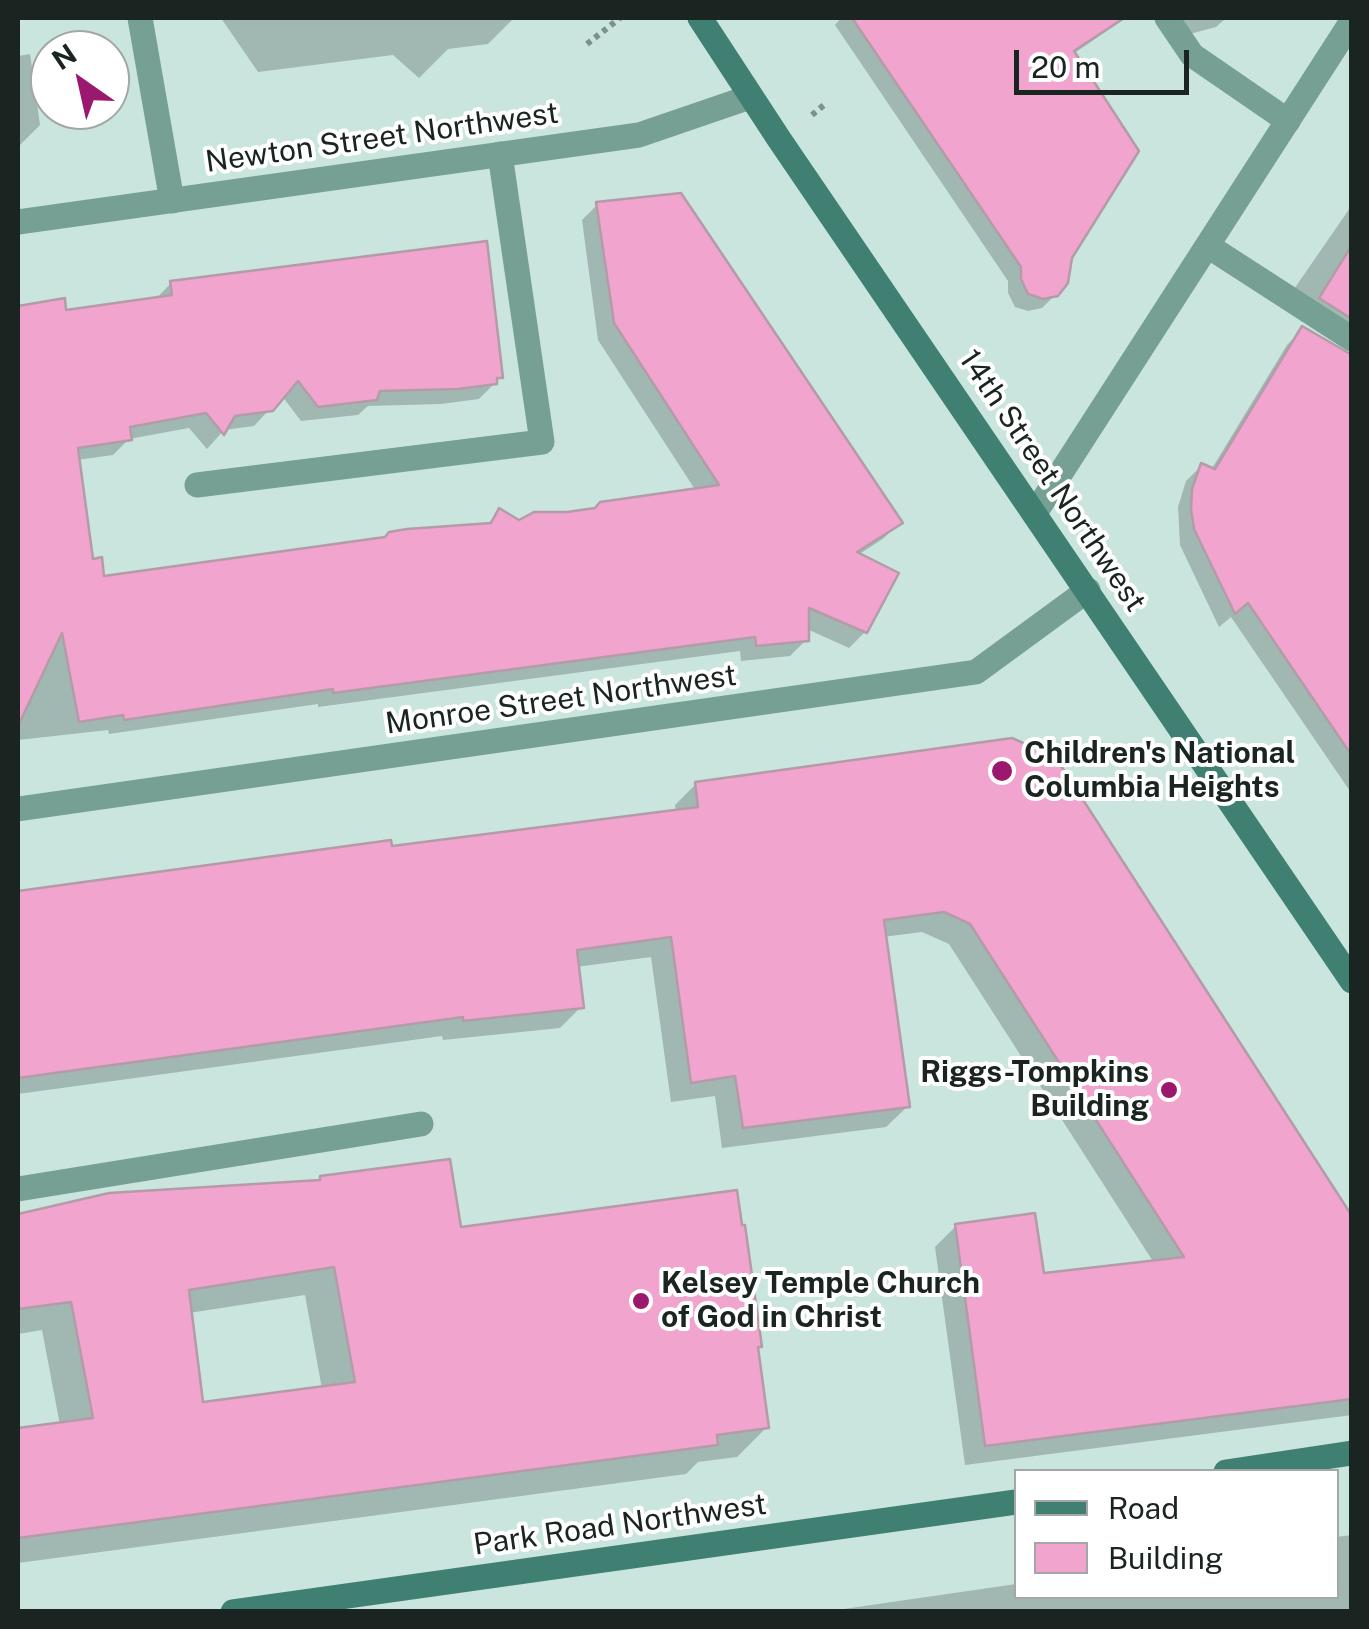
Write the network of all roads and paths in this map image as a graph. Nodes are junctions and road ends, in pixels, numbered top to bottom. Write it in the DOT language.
graph roads {
  1 [pos="140,18"];
  2 [pos="620,18"];
  3 [pos="700,18"];
  4 [pos="1167,18"];
  5 [pos="1352,21"];
  6 [pos="587,44"];
  7 [pos="750,97"];
  8 [pos="824,104"];
  9 [pos="812,116"];
  10 [pos="1288,121"];
  11 [pos="500,154"];
  12 [pos="172,201"];
  13 [pos="18,222"];
  14 [pos="1208,246"];
  15 [pos="1352,339"];
  16 [pos="197,485"];
  17 [pos="1035,513"];
  18 [pos="1088,590"];
  19 [pos="18,809"];
  20 [pos="1352,982"];
  21 [pos="421,1124"];
  22 [pos="18,1189"];
  23 [pos="1352,1453"];
  24 [pos="1246,1469"];
  25 [pos="1014,1502"];
  26 [pos="233,1612"];
  1 -- 12 [label="street"];
  2 -- 6 [label="path"];
  3 -- 7 [label="main road, 14th Street Northwest"];
  4 -- 10 [label="street"];
  5 -- 10 [label="street"];
  7 -- 11 [label="street, Newton Street Northwest"];
  7 -- 17 [label="main road, 14th Street Northwest"];
  8 -- 9 [label="path"];
  10 -- 14 [label="street"];
  11 -- 12 [label="street, Newton Street Northwest"];
  11 -- 16 [label="street"];
  12 -- 13 [label="street, Newton Street Northwest"];
  14 -- 15 [label="street"];
  14 -- 17 [label="street"];
  17 -- 18 [label="main road, 14th Street Northwest"];
  18 -- 19 [label="street, Monroe Street Northwest"];
  18 -- 20 [label="main road, 14th Street Northwest"];
  21 -- 22 [label="street"];
  23 -- 24 [label="main road"];
  25 -- 26 [label="main road, Park Road Northwest"];
}
